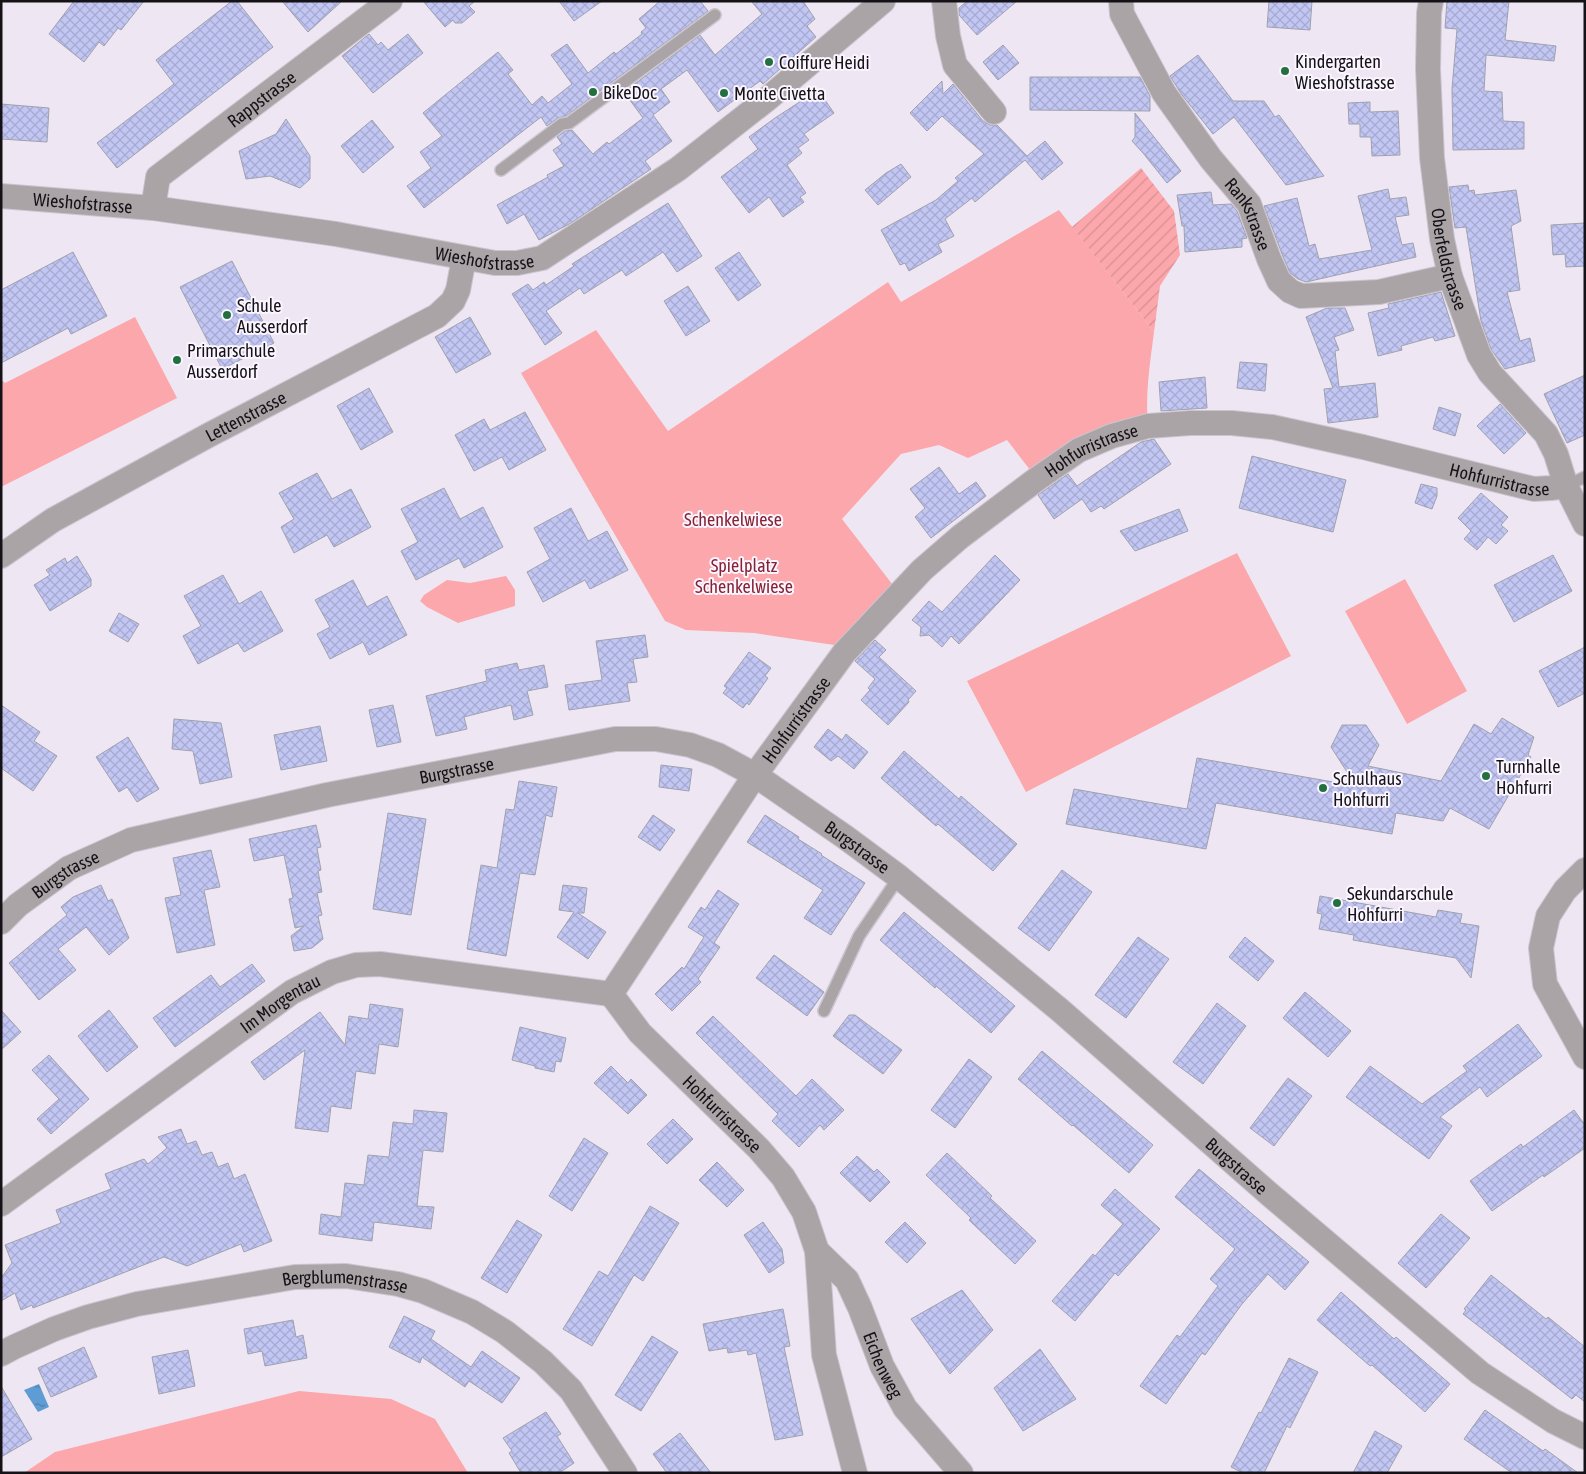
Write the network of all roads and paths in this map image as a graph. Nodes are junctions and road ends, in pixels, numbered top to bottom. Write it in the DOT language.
graph roads {
  1 [pos="390,1"];
  2 [pos="883,1"];
  3 [pos="944,1"];
  4 [pos="1121,1"];
  5 [pos="1431,1"];
  6 [pos="715,15"];
  7 [pos="994,112"];
  8 [pos="501,170"];
  9 [pos="1,196"];
  10 [pos="153,208"];
  11 [pos="464,258"];
  12 [pos="1450,276"];
  13 [pos="1575,481"];
  14 [pos="1585,524"];
  15 [pos="1,556"];
  16 [pos="755,775"];
  17 [pos="1585,870"];
  18 [pos="900,877"];
  19 [pos="1,922"];
  20 [pos="611,994"];
  21 [pos="824,1011"];
  22 [pos="1585,1057"];
  23 [pos="1,1204"];
  24 [pos="817,1251"];
  25 [pos="1,1354"];
  26 [pos="1585,1437"];
  27 [pos="625,1473"];
  28 [pos="855,1473"];
  29 [pos="961,1473"];
  1 -- 10 [label="street, Rappstrasse"];
  2 -- 11 [label="street, Wieshofstrasse"];
  3 -- 7 [label="street"];
  4 -- 12 [label="street, Rankstrasse"];
  5 -- 12 [label="street, Oberfeldstrasse"];
  6 -- 8 [label="lane"];
  9 -- 10 [label="street, Wieshofstrasse"];
  10 -- 11 [label="street, Wieshofstrasse"];
  11 -- 15 [label="street, Lettenstrasse"];
  12 -- 13 [label="street, Oberfeldstrasse"];
  13 -- 14 [label="street, Oberfeldstrasse"];
  13 -- 16 [label="street, Hohfurristrasse"];
  16 -- 18 [label="street, Burgstrasse"];
  16 -- 19 [label="street, Burgstrasse"];
  16 -- 20 [label="street, Hohfurristrasse"];
  17 -- 22 [label="street"];
  18 -- 21 [label="lane, Burgstrasse"];
  18 -- 26 [label="street, Burgstrasse"];
  20 -- 23 [label="street, Im Morgentau"];
  20 -- 24 [label="street, Hohfurristrasse"];
  24 -- 28 [label="street, Hohfurristrasse"];
  24 -- 29 [label="street, Eichenweg"];
  25 -- 27 [label="street, Bergblumenstrasse"];
}
